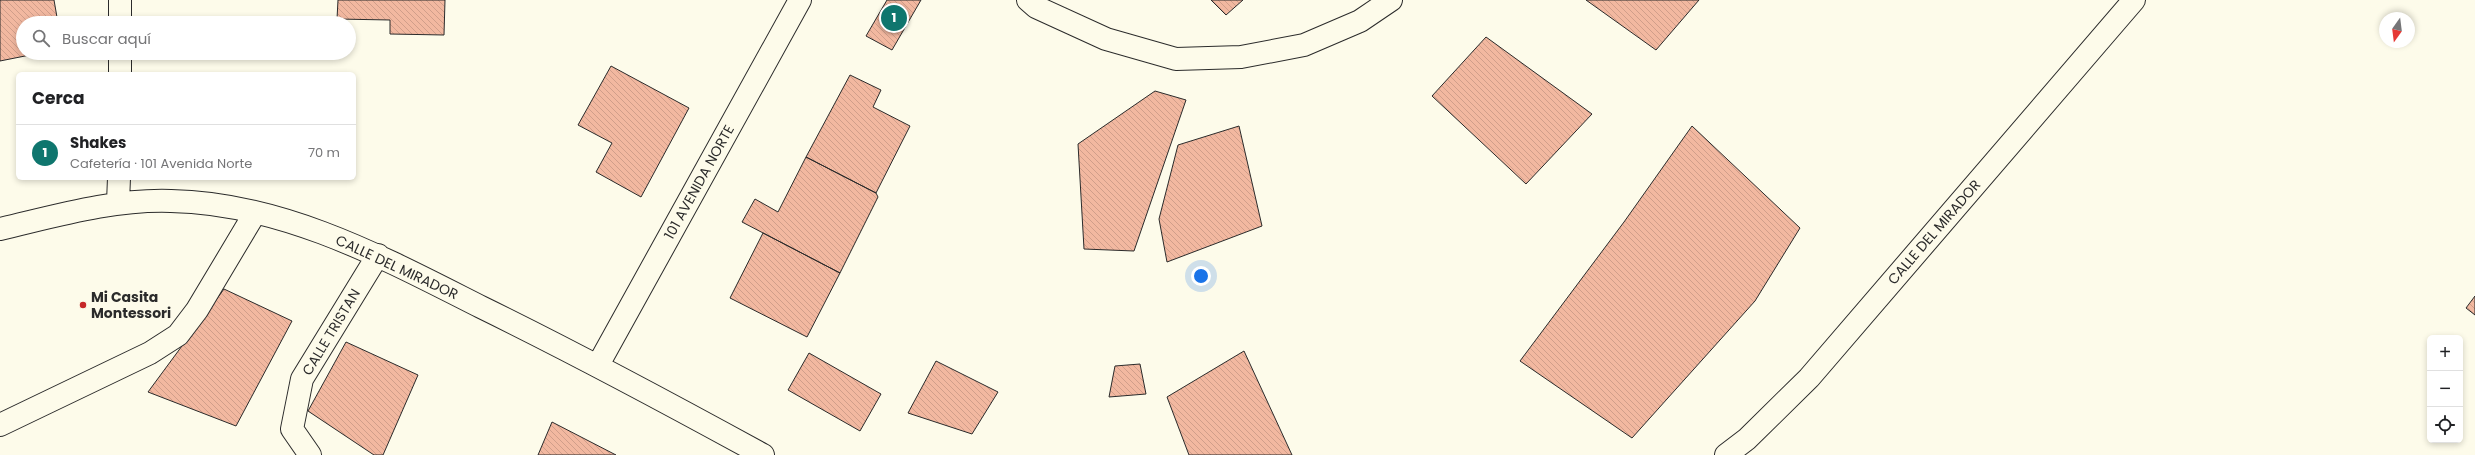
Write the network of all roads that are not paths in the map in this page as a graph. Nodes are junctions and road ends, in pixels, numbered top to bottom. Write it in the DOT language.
graph roads {
  1 [pos="120,0"];
  2 [pos="800,0"];
  3 [pos="1028,0"];
  4 [pos="1391,0"];
  5 [pos="2134,0"];
  6 [pos="120,16"];
  7 [pos="120,60"];
  8 [pos="120,72"];
  9 [pos="119,180"];
  10 [pos="118,202"];
  11 [pos="255,213"];
  12 [pos="0,229"];
  13 [pos="378,255"];
  14 [pos="598,365"];
  15 [pos="0,425"];
  16 [pos="310,455"];
  17 [pos="763,455"];
  18 [pos="1726,455"];
  1 -- 6 [label="street"];
  2 -- 14 [label="street, 101 AVENIDA NORTE"];
  3 -- 4 [label="street"];
  5 -- 18 [label="street, CALLE DEL MIRADOR"];
  7 -- 8 [label="street"];
  9 -- 10 [label="street"];
  10 -- 11 [label="street, CALLE DEL MIRADOR"];
  10 -- 12 [label="street, CALLE DEL MIRADOR"];
  11 -- 13 [label="street, CALLE DEL MIRADOR"];
  11 -- 15 [label="street"];
  13 -- 14 [label="street, CALLE DEL MIRADOR"];
  13 -- 16 [label="street, CALLE TRISTAN"];
  14 -- 17 [label="street, CALLE DEL MIRADOR"];
}
